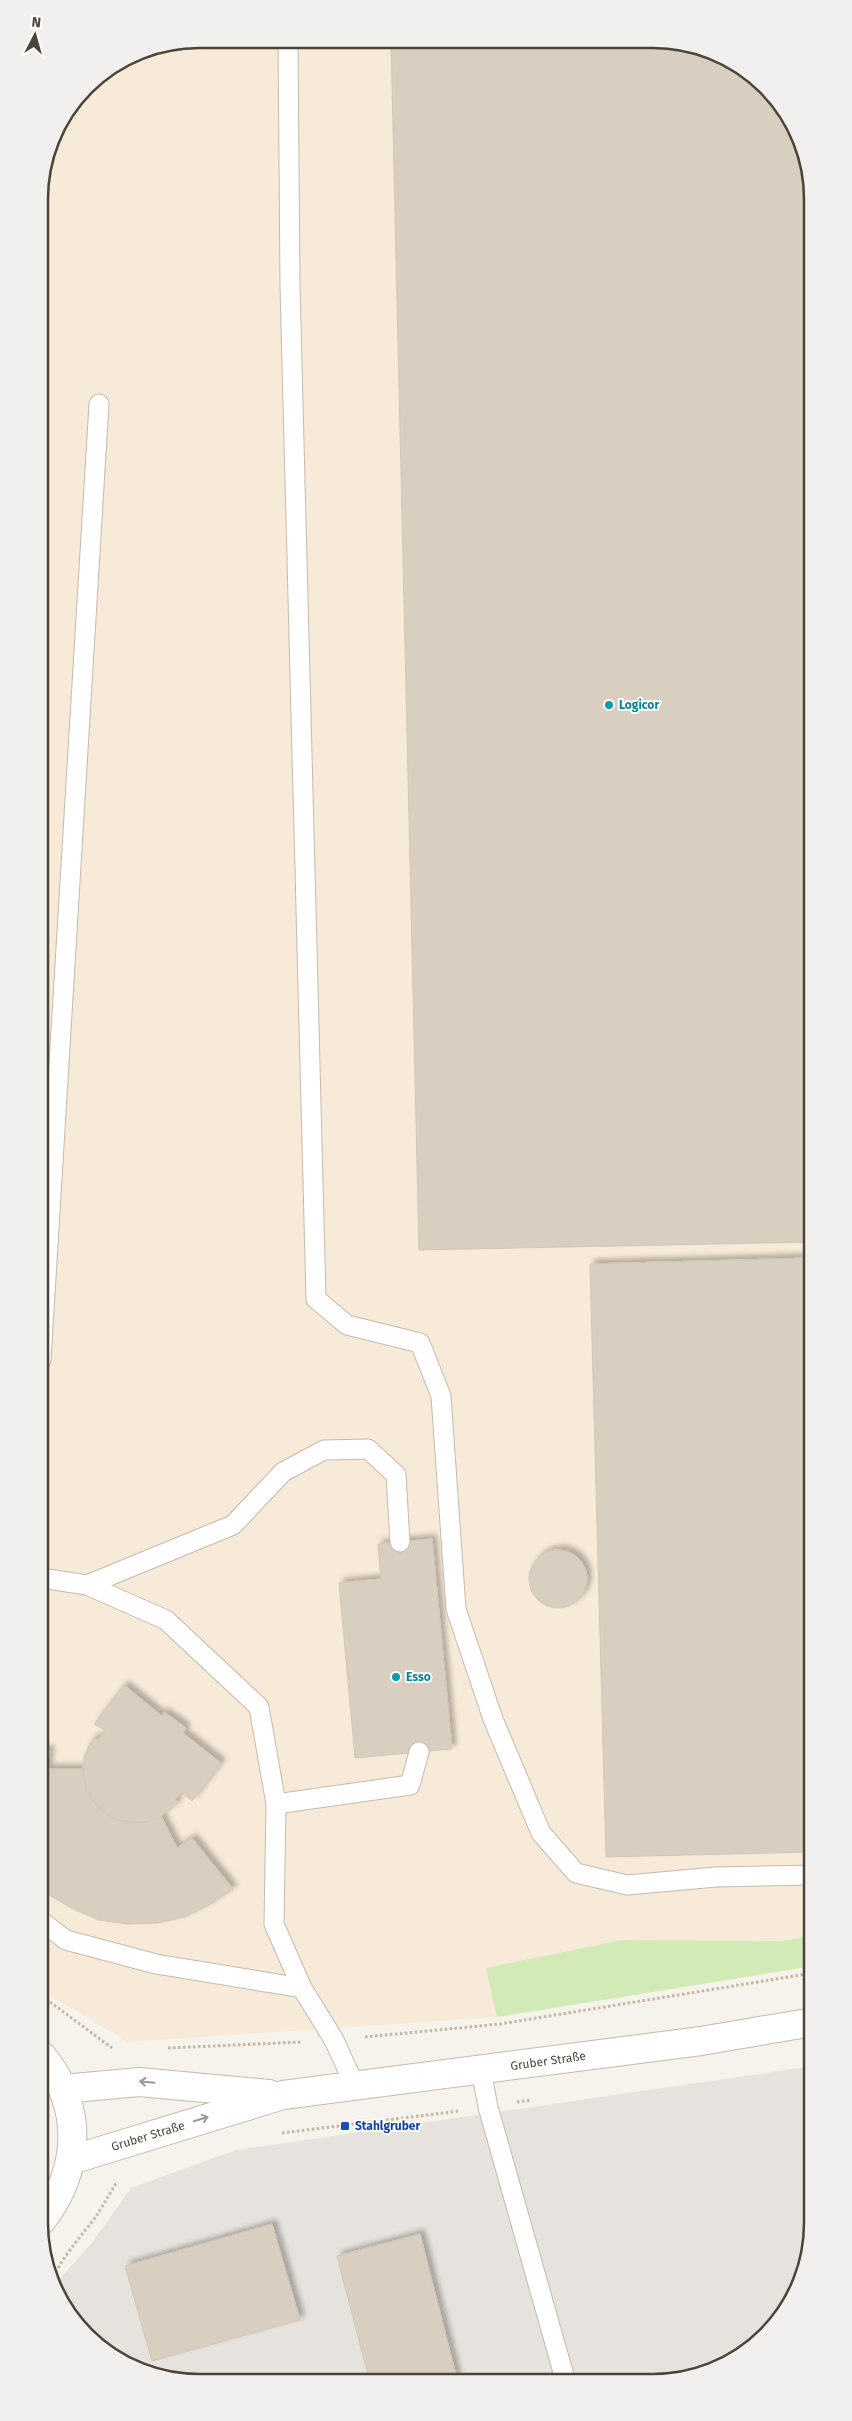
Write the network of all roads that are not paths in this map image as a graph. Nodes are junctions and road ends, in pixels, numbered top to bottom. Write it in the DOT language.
graph roads {
  1 [pos="288,48"];
  2 [pos="99,404"];
  3 [pos="48,1245"];
  4 [pos="400,1542"];
  5 [pos="48,1579"];
  6 [pos="87,1585"];
  7 [pos="420,1752"];
  8 [pos="276,1804"];
  9 [pos="804,1875"];
  10 [pos="48,1926"];
  11 [pos="302,1988"];
  12 [pos="804,2024"];
  13 [pos="48,2064"];
  14 [pos="481,2070"];
  15 [pos="355,2086"];
  16 [pos="63,2089"];
  17 [pos="283,2095"];
  18 [pos="71,2160"];
  19 [pos="48,2212"];
  20 [pos="564,2373"];
  1 -- 9 [label="lane"];
  2 -- 3 [label="lane"];
  4 -- 6 [label="lane"];
  5 -- 6 [label="lane"];
  6 -- 8 [label="lane"];
  7 -- 8 [label="lane"];
  8 -- 11 [label="lane"];
  10 -- 11 [label="lane"];
  11 -- 15 [label="lane"];
  12 -- 14 [label="street, Gruber Straße"];
  13 -- 16 [label="street"];
  14 -- 15 [label="street, Gruber Straße"];
  14 -- 20 [label="lane"];
  15 -- 17 [label="street, Gruber Straße"];
  17 -- 16 [label="street, Gruber Straße, one-way"];
  16 -- 18 [label="street"];
  18 -- 17 [label="street, Gruber Straße, one-way"];
  18 -- 19 [label="street"];
}
